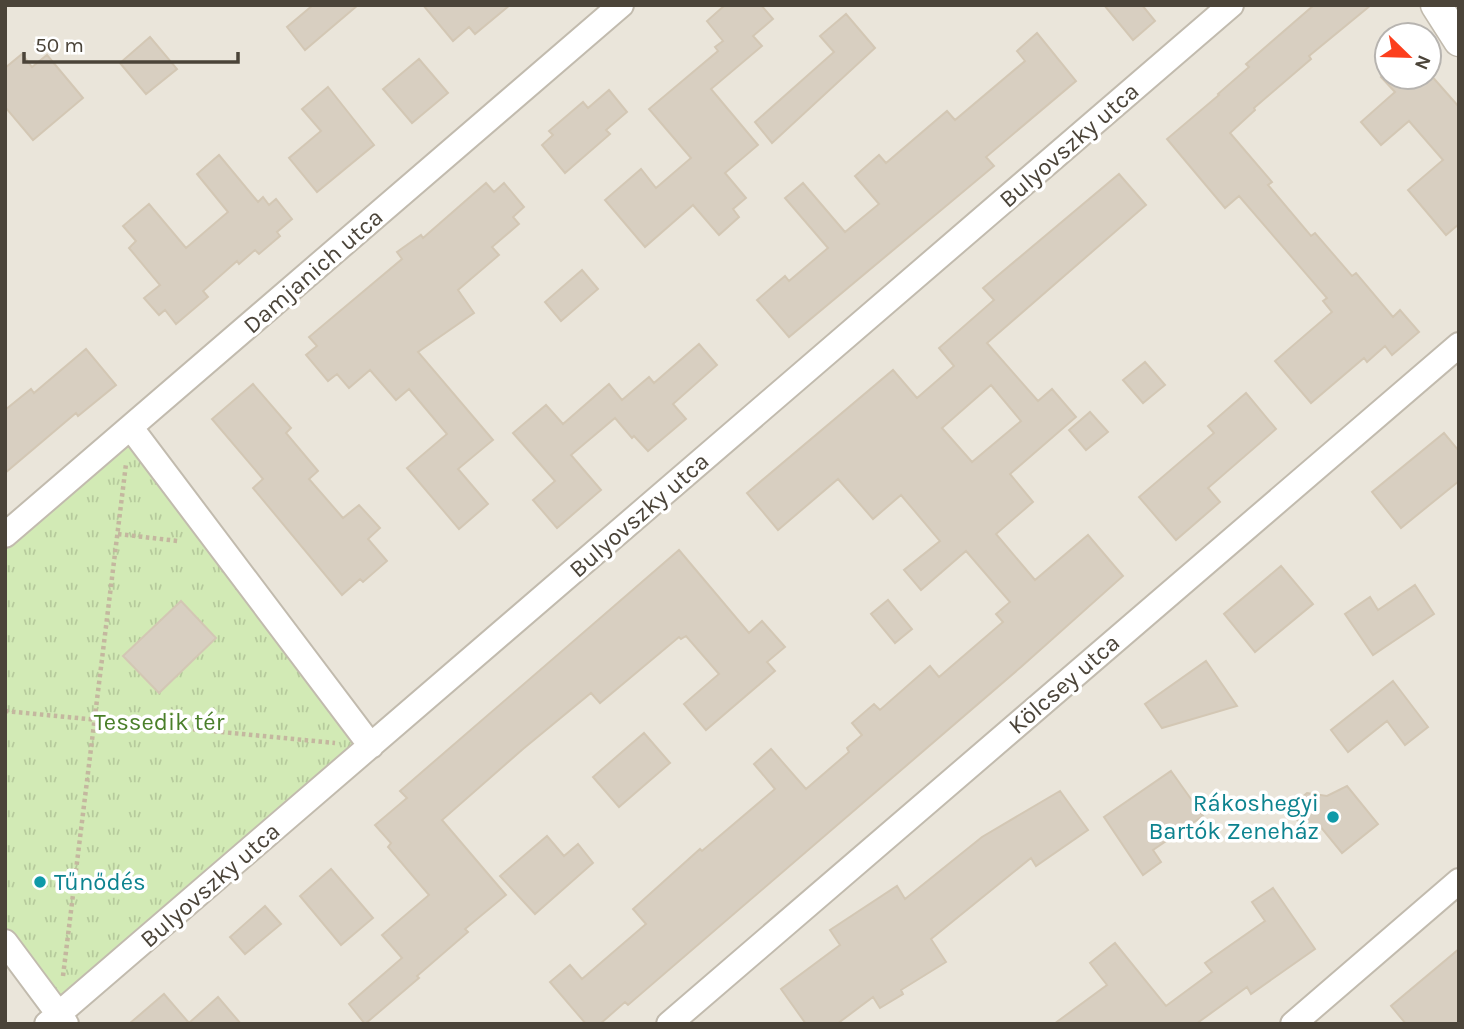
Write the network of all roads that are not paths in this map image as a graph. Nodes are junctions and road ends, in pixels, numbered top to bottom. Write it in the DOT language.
graph roads {
  1 [pos="621,5"];
  2 [pos="1231,5"];
  3 [pos="1436,5"];
  4 [pos="1459,41"];
  5 [pos="1459,345"];
  6 [pos="131,428"];
  7 [pos="5,535"];
  8 [pos="371,746"];
  9 [pos="1459,881"];
  10 [pos="5,942"];
  11 [pos="58,1020"];
  12 [pos="669,1024"];
  13 [pos="1293,1024"];
  1 -- 6 [label="street, Damjanich utca"];
  2 -- 8 [label="street, Bulyovszky utca"];
  3 -- 4 [label="street"];
  5 -- 12 [label="street, Kölcsey utca"];
  6 -- 7 [label="street, Damjanich utca"];
  6 -- 8 [label="street"];
  8 -- 11 [label="street, Bulyovszky utca"];
  9 -- 13 [label="street"];
  10 -- 11 [label="street"];
}
